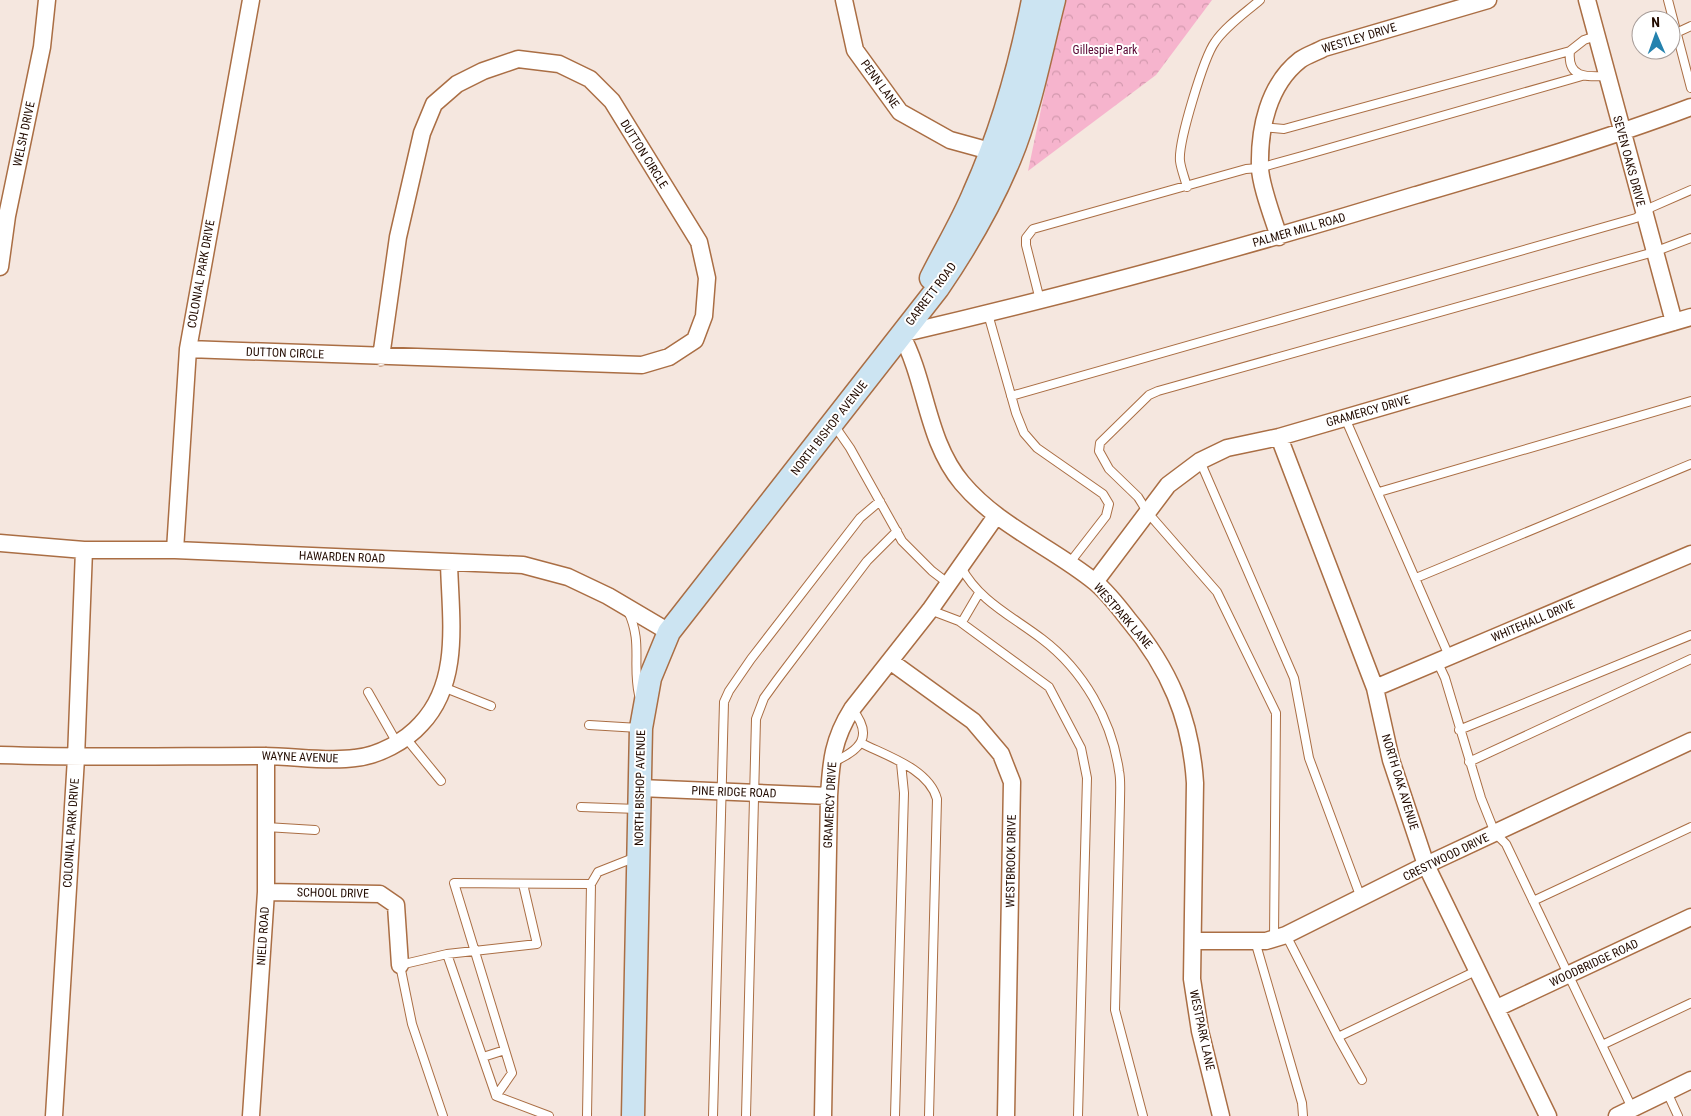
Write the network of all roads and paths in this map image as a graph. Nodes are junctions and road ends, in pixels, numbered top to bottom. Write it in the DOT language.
graph roads {
  1 [pos="47,0"];
  2 [pos="251,0"];
  3 [pos="844,0"];
  4 [pos="1033,0"];
  5 [pos="1054,0"];
  6 [pos="1260,0"];
  7 [pos="1488,0"];
  8 [pos="1587,0"];
  9 [pos="1596,36"];
  10 [pos="1570,51"];
  11 [pos="1681,51"];
  12 [pos="1582,76"];
  13 [pos="1606,76"];
  14 [pos="1691,88"];
  15 [pos="1691,107"];
  16 [pos="1261,127"];
  17 [pos="1622,133"];
  18 [pos="1001,154"];
  19 [pos="1259,168"];
  20 [pos="1187,187"];
  21 [pos="1691,190"];
  22 [pos="1644,212"];
  23 [pos="1279,236"];
  24 [pos="1691,238"];
  25 [pos="1654,252"];
  26 [pos="0,267"];
  27 [pos="1040,300"];
  28 [pos="988,314"];
  29 [pos="1691,317"];
  30 [pos="1674,322"];
  31 [pos="901,334"];
  32 [pos="188,349"];
  33 [pos="381,357"];
  34 [pos="1011,396"];
  35 [pos="1691,401"];
  36 [pos="1345,418"];
  37 [pos="832,424"];
  38 [pos="1278,437"];
  39 [pos="1200,461"];
  40 [pos="1691,464"];
  41 [pos="1379,492"];
  42 [pos="880,502"];
  43 [pos="1147,512"];
  44 [pos="996,516"];
  45 [pos="896,531"];
  46 [pos="0,543"];
  47 [pos="84,550"];
  48 [pos="175,550"];
  49 [pos="1691,554"];
  50 [pos="449,562"];
  51 [pos="1068,564"];
  52 [pos="961,566"];
  53 [pos="1416,578"];
  54 [pos="1096,582"];
  55 [pos="949,584"];
  56 [pos="979,593"];
  57 [pos="626,607"];
  58 [pos="930,610"];
  59 [pos="962,622"];
  60 [pos="669,632"];
  61 [pos="1691,635"];
  62 [pos="1443,659"];
  63 [pos="1691,659"];
  64 [pos="890,661"];
  65 [pos="443,687"];
  66 [pos="1375,688"];
  67 [pos="368,692"];
  68 [pos="491,706"];
  69 [pos="852,709"];
  70 [pos="642,721"];
  71 [pos="589,725"];
  72 [pos="1459,730"];
  73 [pos="401,740"];
  74 [pos="1691,741"];
  75 [pos="861,743"];
  76 [pos="0,755"];
  77 [pos="266,756"];
  78 [pos="76,758"];
  79 [pos="1469,762"];
  80 [pos="831,763"];
  81 [pos="901,763"];
  82 [pos="441,781"];
  83 [pos="723,791"];
  84 [pos="754,793"];
  85 [pos="829,796"];
  86 [pos="640,798"];
  87 [pos="581,807"];
  88 [pos="266,827"];
  89 [pos="1691,827"];
  90 [pos="315,830"];
  91 [pos="1495,833"];
  92 [pos="639,856"];
  93 [pos="1426,865"];
  94 [pos="523,884"];
  95 [pos="591,884"];
  96 [pos="266,892"];
  97 [pos="1361,898"];
  98 [pos="1533,901"];
  99 [pos="1691,917"];
  100 [pos="1280,937"];
  101 [pos="1193,941"];
  102 [pos="1255,941"];
  103 [pos="476,951"];
  104 [pos="447,954"];
  105 [pos="400,965"];
  106 [pos="1478,970"];
  107 [pos="1567,975"];
  108 [pos="1691,1002"];
  109 [pos="1496,1008"];
  110 [pos="1338,1037"];
  111 [pos="1602,1045"];
  112 [pos="505,1050"];
  113 [pos="483,1057"];
  114 [pos="1362,1080"];
  115 [pos="1691,1080"];
  116 [pos="1666,1092"];
  117 [pos="496,1096"];
  118 [pos="1632,1108"];
  119 [pos="54,1116"];
  120 [pos="252,1116"];
  121 [pos="443,1116"];
  122 [pos="549,1116"];
  123 [pos="587,1116"];
  124 [pos="633,1116"];
  125 [pos="713,1116"];
  126 [pos="746,1116"];
  127 [pos="823,1116"];
  128 [pos="895,1116"];
  129 [pos="929,1116"];
  130 [pos="1006,1116"];
  131 [pos="1078,1116"];
  132 [pos="1143,1116"];
  133 [pos="1221,1116"];
  134 [pos="1304,1116"];
  135 [pos="1548,1116"];
  136 [pos="1617,1116"];
  137 [pos="1678,1116"];
  1 -- 26 [label="street, WELSH DRIVE"];
  2 -- 32 [label="street, COLONIAL PARK DRIVE"];
  3 -- 18 [label="street, PENN LANE"];
  4 -- 18 [label="main road, GARRETT ROAD"];
  5 -- 18 [label="main road, GARRETT ROAD"];
  6 -- 20 [label="lane"];
  7 -- 16 [label="street, WESTLEY DRIVE"];
  8 -- 9 [label="street, SEVEN OAKS DRIVE"];
  9 -- 10 [label="lane"];
  9 -- 13 [label="street, SEVEN OAKS DRIVE"];
  10 -- 12 [label="lane"];
  10 -- 16 [label="lane"];
  11 -- 14 [label="lane"];
  12 -- 13 [label="lane"];
  12 -- 19 [label="lane"];
  13 -- 17 [label="street, SEVEN OAKS DRIVE"];
  15 -- 17 [label="street, PALMER MILL ROAD"];
  16 -- 19 [label="street, WESTLEY DRIVE"];
  17 -- 22 [label="street, SEVEN OAKS DRIVE"];
  17 -- 23 [label="street, PALMER MILL ROAD"];
  18 -- 31 [label="main road, GARRETT ROAD"];
  19 -- 20 [label="lane"];
  19 -- 23 [label="street, WESTLEY DRIVE"];
  20 -- 27 [label="lane"];
  21 -- 22 [label="lane"];
  22 -- 25 [label="street, SEVEN OAKS DRIVE"];
  22 -- 34 [label="lane"];
  23 -- 27 [label="street, PALMER MILL ROAD"];
  24 -- 25 [label="lane"];
  25 -- 30 [label="street, SEVEN OAKS DRIVE"];
  25 -- 43 [label="lane"];
  27 -- 28 [label="street, PALMER MILL ROAD"];
  28 -- 31 [label="street, PALMER MILL ROAD"];
  28 -- 34 [label="lane"];
  29 -- 30 [label="street, GRAMERCY DRIVE"];
  30 -- 36 [label="street, GRAMERCY DRIVE"];
  31 -- 37 [label="main road, NORTH BISHOP AVENUE"];
  31 -- 44 [label="street, WESTPARK LANE"];
  32 -- 33 [label="street, DUTTON CIRCLE"];
  32 -- 48 [label="street, COLONIAL PARK DRIVE"];
  33 -- 33 [label="street, DUTTON CIRCLE"];
  34 -- 51 [label="lane"];
  35 -- 41 [label="lane"];
  36 -- 38 [label="street, GRAMERCY DRIVE"];
  36 -- 41 [label="lane"];
  37 -- 42 [label="lane"];
  37 -- 60 [label="main road, NORTH BISHOP AVENUE"];
  38 -- 39 [label="street, GRAMERCY DRIVE"];
  38 -- 66 [label="street, NORTH OAK AVENUE"];
  39 -- 43 [label="street, GRAMERCY DRIVE"];
  39 -- 97 [label="lane"];
  40 -- 53 [label="lane"];
  41 -- 53 [label="lane"];
  42 -- 45 [label="lane"];
  42 -- 83 [label="lane"];
  43 -- 54 [label="street, GRAMERCY DRIVE"];
  43 -- 100 [label="lane"];
  44 -- 51 [label="street, WESTPARK LANE"];
  44 -- 52 [label="street, GRAMERCY DRIVE"];
  45 -- 55 [label="lane"];
  45 -- 84 [label="lane"];
  46 -- 47 [label="street, HAWARDEN ROAD"];
  47 -- 48 [label="street, HAWARDEN ROAD"];
  47 -- 78 [label="street, COLONIAL PARK DRIVE"];
  48 -- 50 [label="street, HAWARDEN ROAD"];
  49 -- 62 [label="street, WHITEHALL DRIVE"];
  50 -- 57 [label="street, HAWARDEN ROAD"];
  50 -- 65 [label="street, WAYNE AVENUE"];
  51 -- 54 [label="street, WESTPARK LANE"];
  52 -- 55 [label="street, GRAMERCY DRIVE"];
  52 -- 56 [label="lane"];
  53 -- 62 [label="lane"];
  54 -- 101 [label="street, WESTPARK LANE"];
  55 -- 58 [label="street, GRAMERCY DRIVE"];
  56 -- 59 [label="lane"];
  56 -- 132 [label="lane"];
  57 -- 60 [label="street, HAWARDEN ROAD"];
  57 -- 70 [label="lane"];
  58 -- 59 [label="lane"];
  58 -- 64 [label="street, GRAMERCY DRIVE"];
  59 -- 131 [label="lane"];
  60 -- 70 [label="main road, NORTH BISHOP AVENUE"];
  61 -- 72 [label="lane"];
  62 -- 66 [label="street, WHITEHALL DRIVE"];
  62 -- 72 [label="lane"];
  63 -- 79 [label="lane"];
  64 -- 69 [label="street, GRAMERCY DRIVE"];
  64 -- 130 [label="street, WESTBROOK DRIVE"];
  65 -- 68 [label="lane"];
  65 -- 73 [label="street, WAYNE AVENUE"];
  66 -- 93 [label="street, NORTH OAK AVENUE"];
  67 -- 73 [label="lane"];
  69 -- 75 [label="lane"];
  69 -- 80 [label="street, GRAMERCY DRIVE"];
  70 -- 71 [label="lane"];
  70 -- 86 [label="main road, NORTH BISHOP AVENUE"];
  72 -- 79 [label="lane"];
  73 -- 77 [label="street, WAYNE AVENUE"];
  73 -- 82 [label="lane"];
  74 -- 91 [label="street, CRESTWOOD DRIVE"];
  75 -- 80 [label="lane"];
  75 -- 81 [label="lane"];
  76 -- 78 [label="street, WAYNE AVENUE"];
  77 -- 78 [label="street, WAYNE AVENUE"];
  77 -- 88 [label="street, NIELD ROAD"];
  78 -- 119 [label="street, COLONIAL PARK DRIVE"];
  79 -- 91 [label="lane"];
  80 -- 85 [label="street, GRAMERCY DRIVE"];
  81 -- 128 [label="lane"];
  81 -- 129 [label="lane"];
  83 -- 84 [label="street, PINE RIDGE ROAD"];
  83 -- 86 [label="street, PINE RIDGE ROAD"];
  83 -- 125 [label="lane"];
  84 -- 85 [label="street, PINE RIDGE ROAD"];
  84 -- 126 [label="lane"];
  85 -- 127 [label="street, GRAMERCY DRIVE"];
  86 -- 87 [label="lane"];
  86 -- 92 [label="main road, NORTH BISHOP AVENUE"];
  88 -- 90 [label="lane"];
  88 -- 96 [label="street, NIELD ROAD"];
  89 -- 98 [label="lane"];
  91 -- 93 [label="street, CRESTWOOD DRIVE"];
  91 -- 98 [label="lane"];
  92 -- 95 [label="lane"];
  92 -- 124 [label="main road, NORTH BISHOP AVENUE"];
  93 -- 97 [label="street, CRESTWOOD DRIVE"];
  93 -- 106 [label="street, NORTH OAK AVENUE"];
  94 -- 95 [label="lane"];
  94 -- 103 [label="lane"];
  94 -- 103 [label="lane"];
  95 -- 123 [label="lane"];
  96 -- 105 [label="street, SCHOOL DRIVE"];
  96 -- 120 [label="street, NIELD ROAD"];
  97 -- 100 [label="street, CRESTWOOD DRIVE"];
  98 -- 107 [label="lane"];
  99 -- 107 [label="street, WOODBRIDGE ROAD"];
  100 -- 102 [label="street, CRESTWOOD DRIVE"];
  100 -- 110 [label="lane"];
  101 -- 102 [label="street, CRESTWOOD DRIVE"];
  101 -- 133 [label="street, WESTPARK LANE"];
  102 -- 134 [label="lane"];
  103 -- 104 [label="lane"];
  103 -- 112 [label="lane"];
  104 -- 105 [label="lane"];
  104 -- 113 [label="lane"];
  105 -- 121 [label="lane"];
  106 -- 109 [label="street, NORTH OAK AVENUE"];
  106 -- 110 [label="lane"];
  107 -- 109 [label="street, WOODBRIDGE ROAD"];
  107 -- 111 [label="lane"];
  108 -- 111 [label="lane"];
  109 -- 135 [label="street, NORTH OAK AVENUE"];
  110 -- 114 [label="lane"];
  111 -- 118 [label="lane"];
  112 -- 113 [label="lane"];
  112 -- 117 [label="lane"];
  113 -- 117 [label="lane"];
  115 -- 116 [label="street"];
  116 -- 118 [label="street"];
  116 -- 137 [label="lane"];
  117 -- 122 [label="lane"];
  118 -- 136 [label="street"];
}
